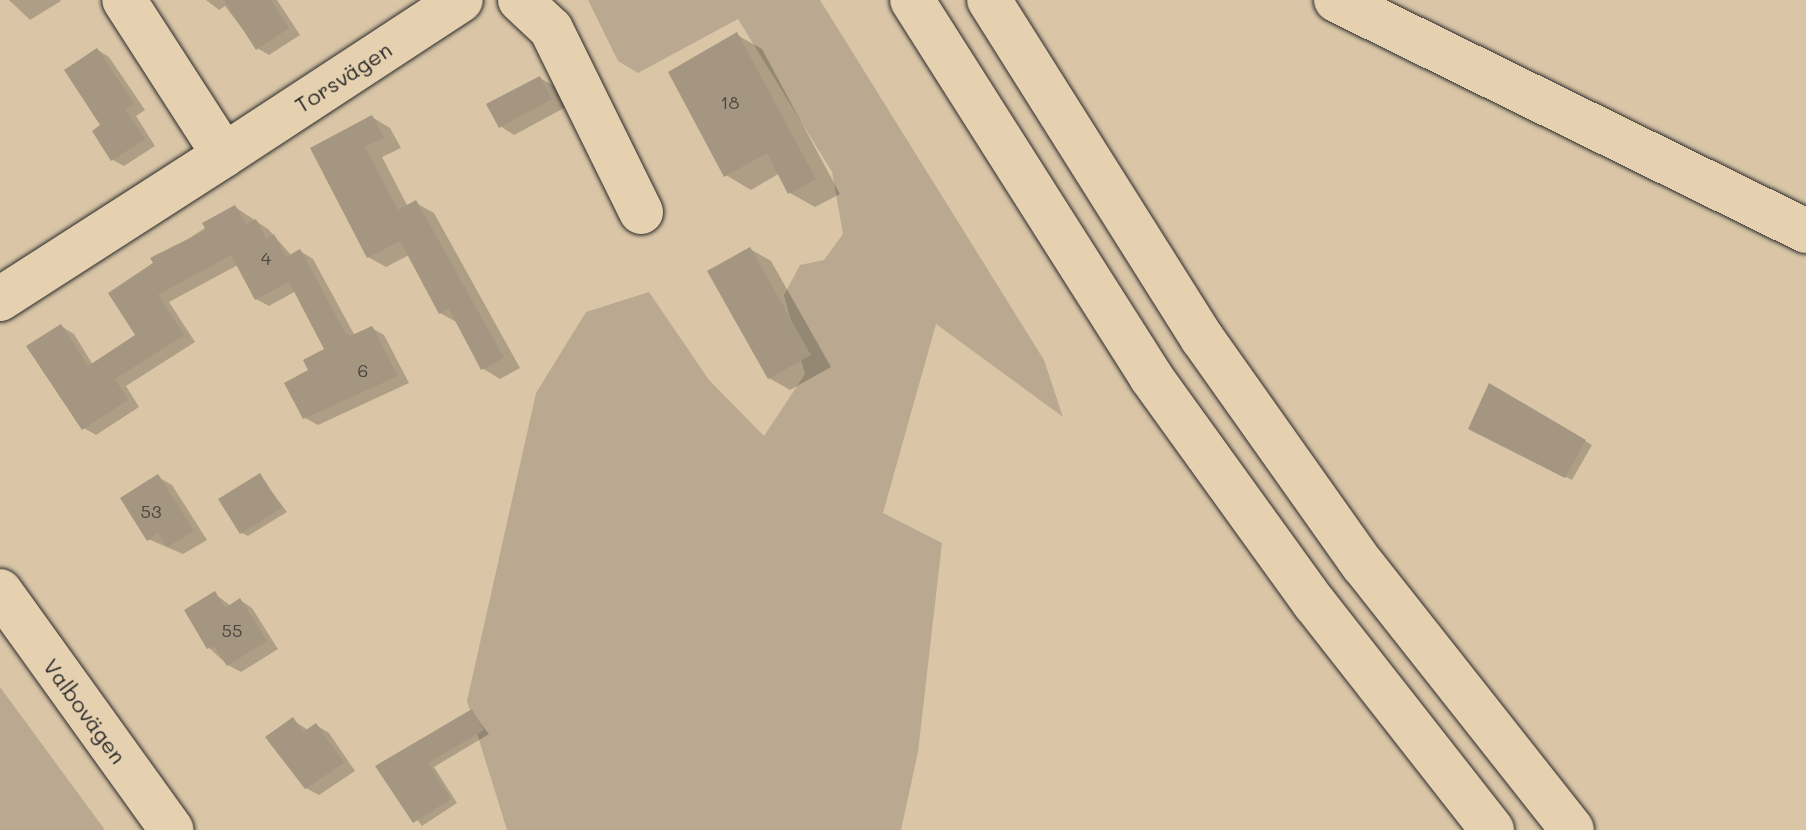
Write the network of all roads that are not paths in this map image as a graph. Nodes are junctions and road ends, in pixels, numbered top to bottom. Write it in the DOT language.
graph roads {
  1 [pos="124,0"];
  2 [pos="461,0"];
  3 [pos="520,0"];
  4 [pos="912,0"];
  5 [pos="989,0"];
  6 [pos="1336,0"];
  7 [pos="224,155"];
  8 [pos="641,212"];
  9 [pos="1806,231"];
  10 [pos="0,299"];
  11 [pos="0,591"];
  12 [pos="172,830"];
  13 [pos="1492,830"];
  14 [pos="1572,830"];
  1 -- 7 [label="main road"];
  2 -- 7 [label="main road, Torsvägen"];
  3 -- 8 [label="main road"];
  4 -- 13 [label="main road"];
  5 -- 14 [label="main road"];
  6 -- 9 [label="main road"];
  7 -- 10 [label="main road, Torsvägen"];
  11 -- 12 [label="main road, Valbovägen"];
}
